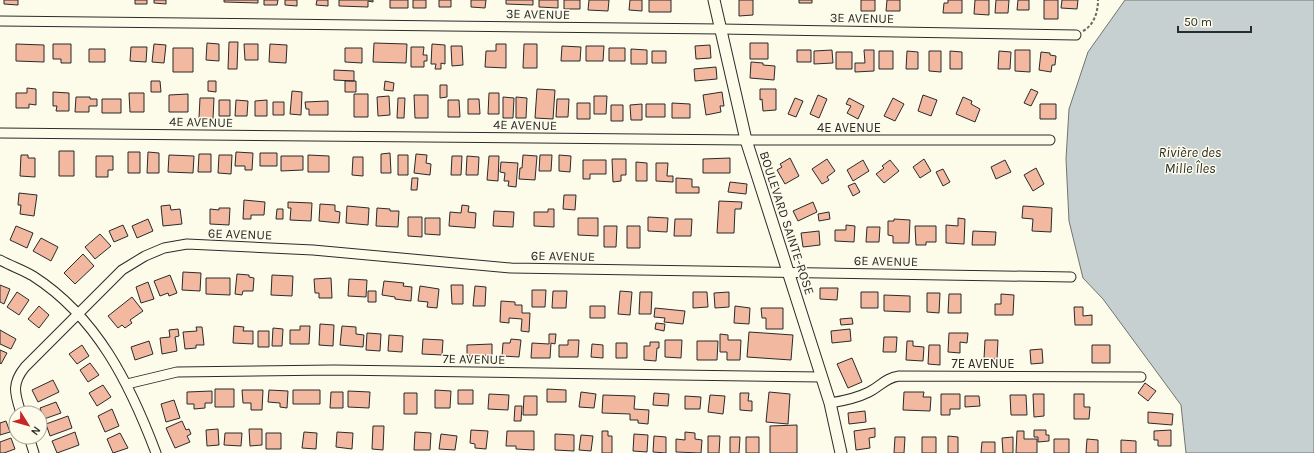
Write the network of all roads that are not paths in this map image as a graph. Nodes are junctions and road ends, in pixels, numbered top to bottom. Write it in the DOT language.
graph roads {
  1 [pos="714,0"];
  2 [pos="0,21"];
  3 [pos="721,29"];
  4 [pos="1076,36"];
  5 [pos="0,133"];
  6 [pos="746,140"];
  7 [pos="1050,140"];
  8 [pos="0,260"];
  9 [pos="789,273"];
  10 [pos="1070,277"];
  11 [pos="79,314"];
  12 [pos="822,377"];
  13 [pos="1141,377"];
  14 [pos="126,384"];
  15 [pos="830,403"];
  16 [pos="18,405"];
  17 [pos="156,453"];
  18 [pos="840,453"];
  1 -- 3 [label="street, BOULEVARD SAINTE-ROSE"];
  2 -- 3 [label="street, 3E AVENUE"];
  3 -- 4 [label="street, 3E AVENUE"];
  3 -- 6 [label="street, BOULEVARD SAINTE-ROSE"];
  5 -- 6 [label="street, 4E AVENUE"];
  6 -- 7 [label="street, 4E AVENUE"];
  6 -- 9 [label="street, BOULEVARD SAINTE-ROSE"];
  8 -- 11 [label="street"];
  9 -- 10 [label="street, 6E AVENUE"];
  9 -- 11 [label="street, 6E AVENUE"];
  9 -- 12 [label="street, BOULEVARD SAINTE-ROSE"];
  11 -- 14 [label="street"];
  11 -- 16 [label="street, 6E AVENUE"];
  12 -- 14 [label="street, 7E AVENUE"];
  12 -- 15 [label="street, BOULEVARD SAINTE-ROSE"];
  13 -- 15 [label="street, 7E AVENUE"];
  14 -- 17 [label="street"];
  15 -- 18 [label="street, BOULEVARD SAINTE-ROSE"];
}
